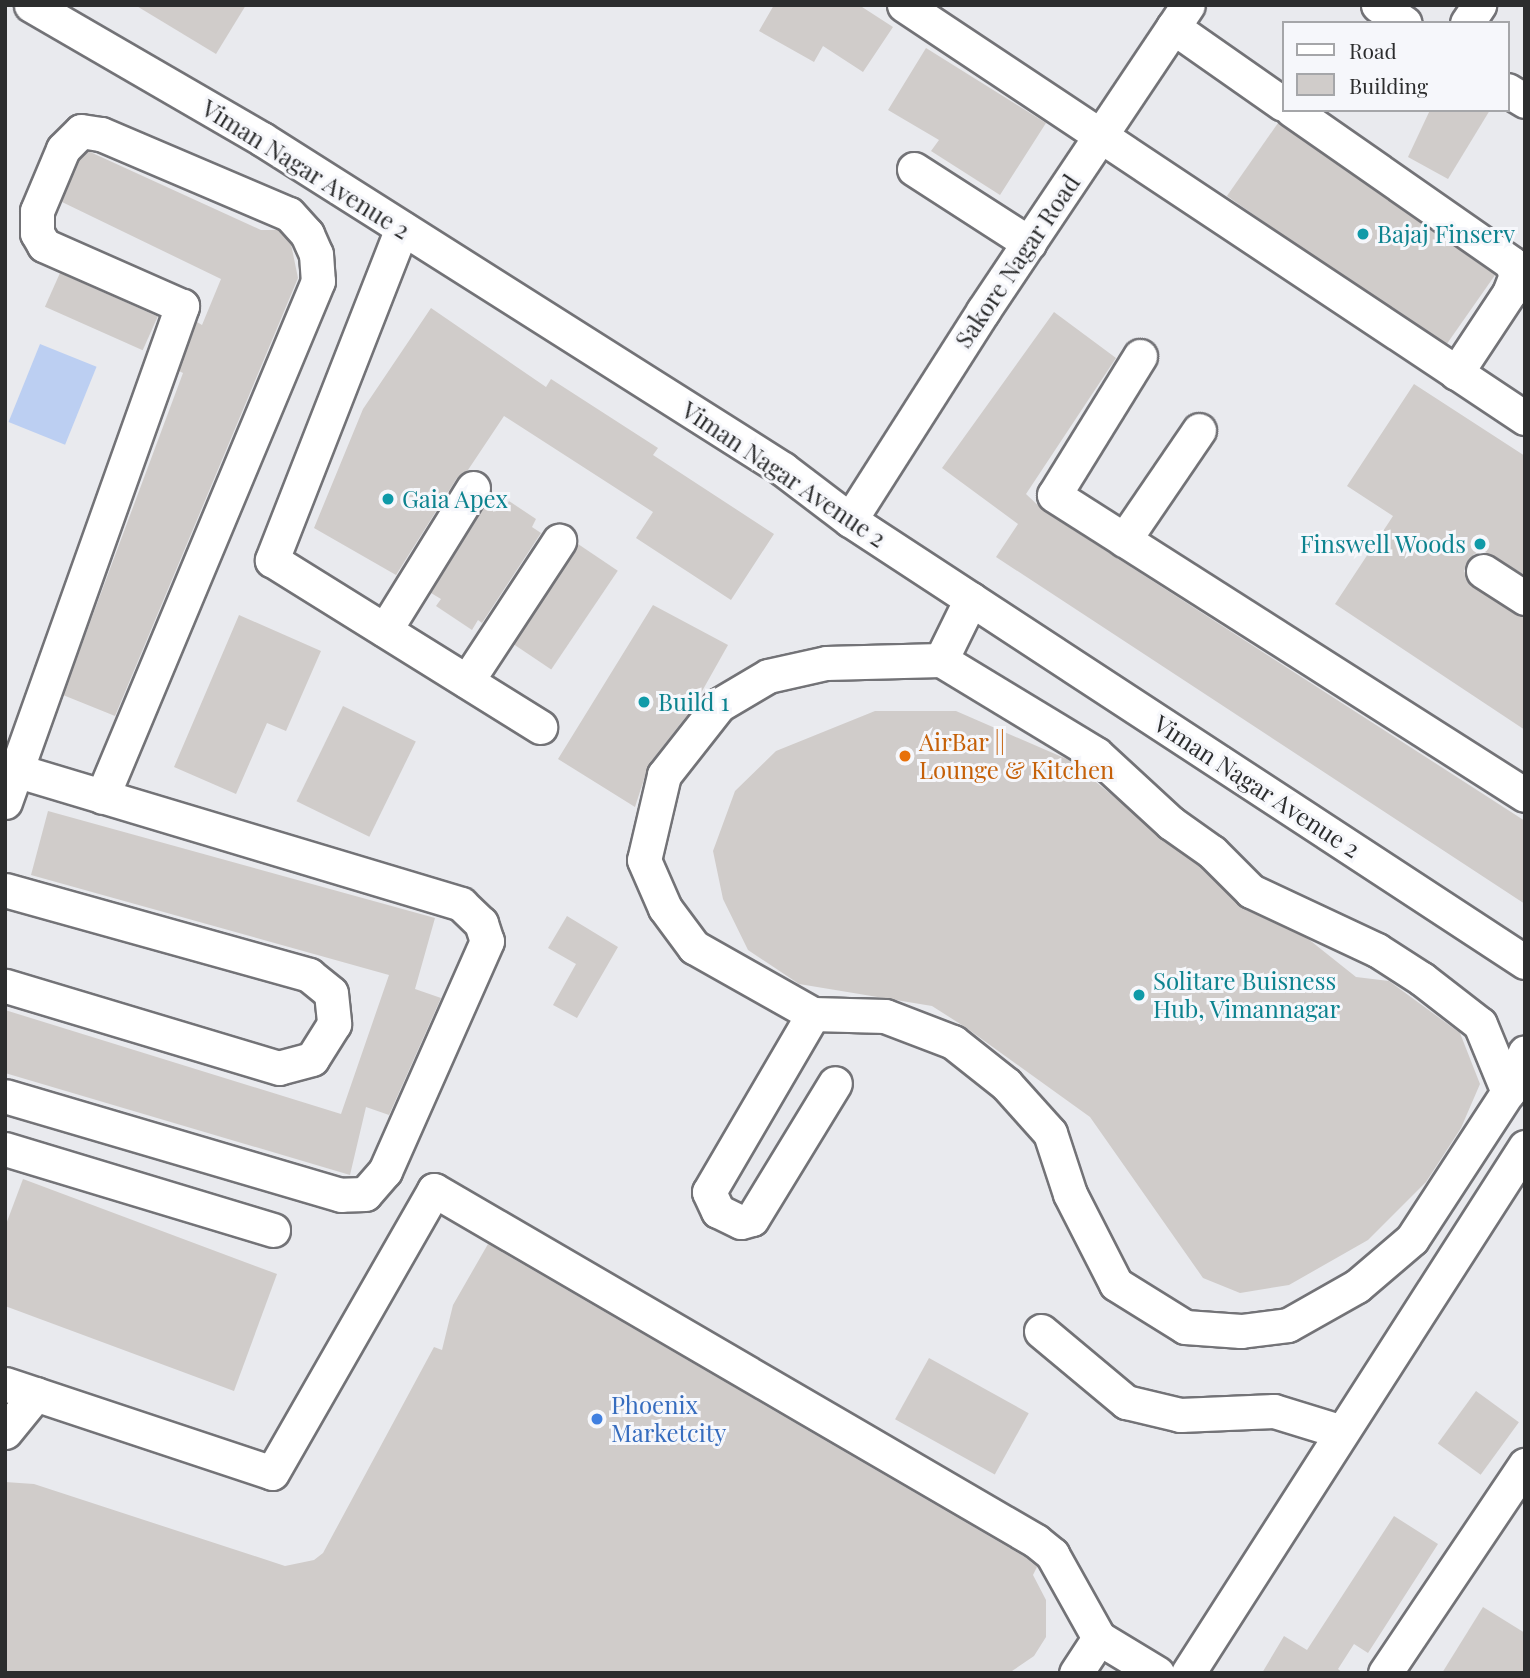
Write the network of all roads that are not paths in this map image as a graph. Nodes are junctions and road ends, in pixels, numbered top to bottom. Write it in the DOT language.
graph roads {
  1 [pos="31,5"];
  2 [pos="904,5"];
  3 [pos="1378,5"];
  4 [pos="1479,5"];
  5 [pos="1181,16"];
  6 [pos="1402,21"];
  7 [pos="1468,21"];
  8 [pos="1509,91"];
  9 [pos="1525,101"];
  10 [pos="1282,103"];
  11 [pos="1295,112"];
  12 [pos="1100,137"];
  13 [pos="914,169"];
  14 [pos="402,228"];
  15 [pos="1029,243"];
  16 [pos="1140,356"];
  17 [pos="1456,373"];
  18 [pos="1524,416"];
  19 [pos="1199,430"];
  20 [pos="473,488"];
  21 [pos="850,520"];
  22 [pos="1124,540"];
  23 [pos="559,541"];
  24 [pos="1483,571"];
  25 [pos="1525,598"];
  26 [pos="971,599"];
  27 [pos="385,630"];
  28 [pos="941,660"];
  29 [pos="467,681"];
  30 [pos="540,727"];
  31 [pos="9,768"];
  32 [pos="1525,795"];
  33 [pos="102,797"];
  34 [pos="5,802"];
  35 [pos="5,890"];
  36 [pos="1525,962"];
  37 [pos="5,986"];
  38 [pos="813,1014"];
  39 [pos="1525,1052"];
  40 [pos="835,1083"];
  41 [pos="1508,1092"];
  42 [pos="5,1096"];
  43 [pos="1525,1147"];
  44 [pos="5,1149"];
  45 [pos="273,1230"];
  46 [pos="1041,1331"];
  47 [pos="21,1389"];
  48 [pos="1339,1431"];
  49 [pos="5,1432"];
  50 [pos="1525,1465"];
  51 [pos="1099,1638"];
  52 [pos="1076,1673"];
  53 [pos="1157,1673"];
  54 [pos="1188,1673"];
  55 [pos="1385,1673"];
  1 -- 14 [label="street, Viman Nagar Avenue 2"];
  2 -- 12 [label="street"];
  3 -- 6 [label="street"];
  4 -- 7 [label="street"];
  5 -- 10 [label="street"];
  5 -- 12 [label="street, Sakore Nagar Road"];
  8 -- 9 [label="street"];
  11 -- 17 [label="street"];
  12 -- 15 [label="street, Sakore Nagar Road"];
  12 -- 17 [label="street"];
  13 -- 15 [label="street"];
  14 -- 21 [label="street, Viman Nagar Avenue 2"];
  14 -- 27 [label="street"];
  15 -- 21 [label="street, Sakore Nagar Road"];
  16 -- 22 [label="street"];
  17 -- 18 [label="street"];
  19 -- 22 [label="street"];
  20 -- 27 [label="street"];
  21 -- 26 [label="street, Viman Nagar Avenue 2"];
  22 -- 32 [label="street"];
  23 -- 29 [label="street"];
  24 -- 25 [label="street"];
  26 -- 28 [label="street"];
  26 -- 36 [label="street, Viman Nagar Avenue 2"];
  27 -- 29 [label="street"];
  28 -- 38 [label="street"];
  28 -- 41 [label="street"];
  29 -- 30 [label="street"];
  31 -- 33 [label="street"];
  31 -- 33 [label="street"];
  31 -- 34 [label="street"];
  33 -- 42 [label="street"];
  35 -- 37 [label="street"];
  38 -- 40 [label="street"];
  38 -- 41 [label="street"];
  39 -- 41 [label="street"];
  43 -- 48 [label="street"];
  44 -- 45 [label="street"];
  46 -- 48 [label="street"];
  47 -- 49 [label="street"];
  47 -- 51 [label="street"];
  48 -- 54 [label="street"];
  50 -- 55 [label="street"];
  51 -- 52 [label="street"];
  51 -- 53 [label="street"];
}
